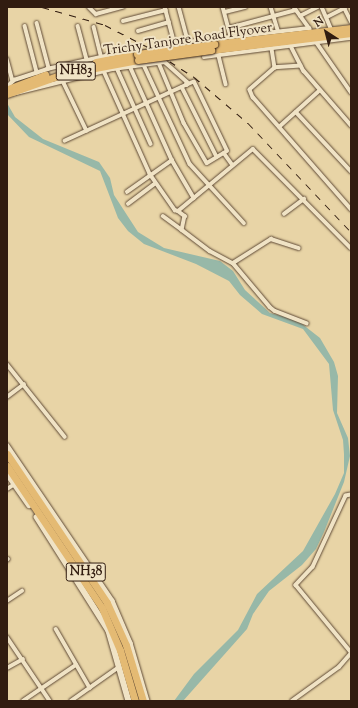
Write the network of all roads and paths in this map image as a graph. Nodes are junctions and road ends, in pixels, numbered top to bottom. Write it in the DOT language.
graph roads {
  1 [pos="89,7"];
  2 [pos="123,7"];
  3 [pos="179,7"];
  4 [pos="224,7"];
  5 [pos="245,7"];
  6 [pos="271,7"];
  7 [pos="318,7"];
  8 [pos="322,7"];
  9 [pos="344,8"];
  10 [pos="165,9"];
  11 [pos="295,9"];
  12 [pos="225,12"];
  13 [pos="274,16"];
  14 [pos="300,16"];
  15 [pos="327,17"];
  16 [pos="123,21"];
  17 [pos="351,21"];
  18 [pos="169,22"];
  19 [pos="37,23"];
  20 [pos="25,26"];
  21 [pos="78,26"];
  22 [pos="94,27"];
  23 [pos="229,28"];
  24 [pos="278,30"];
  25 [pos="310,30"];
  26 [pos="332,30"];
  27 [pos="138,31"];
  28 [pos="350,33"];
  29 [pos="231,36"];
  30 [pos="188,41"];
  31 [pos="317,43"];
  32 [pos="291,46"];
  33 [pos="272,49"];
  34 [pos="132,50"];
  35 [pos="101,56"];
  36 [pos="219,56"];
  37 [pos="204,57"];
  38 [pos="87,59"];
  39 [pos="7,60"];
  40 [pos="158,63"];
  41 [pos="144,65"];
  42 [pos="130,66"];
  43 [pos="301,66"];
  44 [pos="50,68"];
  45 [pos="117,68"];
  46 [pos="275,68"];
  47 [pos="104,71"];
  48 [pos="37,72"];
  49 [pos="63,81"];
  50 [pos="226,84"];
  51 [pos="187,85"];
  52 [pos="15,86"];
  53 [pos="182,87"];
  54 [pos="8,91"];
  55 [pos="320,91"];
  56 [pos="351,92"];
  57 [pos="171,93"];
  58 [pos="158,98"];
  59 [pos="146,104"];
  60 [pos="134,109"];
  61 [pos="296,112"];
  62 [pos="122,114"];
  63 [pos="351,125"];
  64 [pos="279,127"];
  65 [pos="86,131"];
  66 [pos="65,141"];
  67 [pos="150,144"];
  68 [pos="224,153"];
  69 [pos="217,157"];
  70 [pos="172,160"];
  71 [pos="232,164"];
  72 [pos="351,171"];
  73 [pos="150,174"];
  74 [pos="155,184"];
  75 [pos="208,186"];
  76 [pos="127,192"];
  77 [pos="194,198"];
  78 [pos="304,199"];
  79 [pos="128,204"];
  80 [pos="351,207"];
  81 [pos="178,211"];
  82 [pos="284,214"];
  83 [pos="163,216"];
  84 [pos="244,223"];
  85 [pos="182,230"];
  86 [pos="299,248"];
  87 [pos="351,248"];
  88 [pos="233,263"];
  89 [pos="307,323"];
  90 [pos="7,364"];
  91 [pos="24,384"];
  92 [pos="7,397"];
  93 [pos="65,437"];
  94 [pos="7,446"];
  95 [pos="7,454"];
  96 [pos="7,466"];
  97 [pos="7,473"];
  98 [pos="15,484"];
  99 [pos="7,489"];
  100 [pos="351,495"];
  101 [pos="22,590"];
  102 [pos="7,601"];
  103 [pos="56,629"];
  104 [pos="7,637"];
  105 [pos="351,652"];
  106 [pos="22,659"];
  107 [pos="76,665"];
  108 [pos="120,667"];
  109 [pos="7,668"];
  110 [pos="42,688"];
  111 [pos="90,688"];
  112 [pos="23,701"];
  113 [pos="50,701"];
  114 [pos="71,701"];
  115 [pos="129,701"];
  116 [pos="135,701"];
  117 [pos="143,701"];
  118 [pos="147,701"];
  119 [pos="292,701"];
  1 -- 2 [label="street"];
  3 -- 30 [label="street"];
  4 -- 12 [label="street"];
  5 -- 12 [label="street"];
  6 -- 13 [label="street"];
  7 -- 14 [label="street"];
  8 -- 15 [label="street"];
  9 -- 15 [label="street"];
  9 -- 17 [label="street"];
  10 -- 16 [label="street"];
  10 -- 18 [label="street"];
  11 -- 13 [label="street"];
  11 -- 14 [label="street"];
  12 -- 23 [label="street"];
  13 -- 23 [label="street"];
  13 -- 24 [label="street"];
  14 -- 25 [label="street"];
  15 -- 26 [label="street"];
  18 -- 27 [label="street"];
  18 -- 30 [label="street"];
  19 -- 44 [label="street"];
  20 -- 48 [label="street"];
  21 -- 38 [label="street"];
  22 -- 35 [label="street"];
  23 -- 29 [label="street"];
  24 -- 25 [label="street"];
  24 -- 29 [label="street"];
  25 -- 26 [label="highway, NH83"];
  25 -- 52 [label="highway, Trichy Tanjore Road Flyover / NH83, bridge"];
  26 -- 28 [label="highway, NH83"];
  28 -- 31 [label="street"];
  28 -- 52 [label="highway, Trichy Tanjore Road Flyover / NH83, bridge"];
  29 -- 30 [label="street"];
  31 -- 32 [label="street"];
  31 -- 56 [label="street"];
  32 -- 33 [label="street"];
  32 -- 43 [label="street"];
  33 -- 36 [label="street"];
  33 -- 46 [label="street"];
  34 -- 35 [label="street"];
  35 -- 38 [label="street"];
  36 -- 37 [label="street"];
  36 -- 50 [label="street"];
  38 -- 44 [label="street"];
  39 -- 52 [label="street"];
  40 -- 41 [label="street"];
  40 -- 51 [label="street"];
  40 -- 57 [label="street"];
  41 -- 42 [label="street"];
  41 -- 58 [label="street"];
  42 -- 45 [label="street"];
  42 -- 59 [label="street"];
  43 -- 46 [label="street"];
  43 -- 55 [label="street"];
  44 -- 48 [label="street"];
  45 -- 47 [label="street"];
  45 -- 60 [label="street"];
  46 -- 64 [label="street"];
  47 -- 49 [label="street"];
  47 -- 62 [label="street"];
  48 -- 52 [label="street"];
  49 -- 54 [label="street"];
  49 -- 65 [label="street"];
  51 -- 53 [label="street"];
  51 -- 68 [label="street"];
  52 -- 54 [label="highway, Trichy Tanjore Road Flyover / NH83"];
  53 -- 57 [label="street"];
  53 -- 69 [label="street"];
  55 -- 61 [label="street"];
  55 -- 63 [label="street"];
  57 -- 58 [label="street"];
  57 -- 69 [label="street"];
  58 -- 59 [label="street"];
  58 -- 75 [label="street"];
  59 -- 60 [label="street"];
  59 -- 70 [label="street"];
  60 -- 62 [label="street"];
  60 -- 67 [label="street"];
  61 -- 64 [label="street"];
  61 -- 72 [label="street"];
  62 -- 65 [label="street"];
  62 -- 73 [label="street"];
  64 -- 80 [label="street"];
  65 -- 66 [label="street"];
  68 -- 69 [label="street"];
  68 -- 71 [label="street"];
  70 -- 73 [label="street"];
  70 -- 77 [label="street"];
  71 -- 75 [label="street"];
  71 -- 78 [label="street"];
  73 -- 74 [label="street"];
  73 -- 76 [label="street"];
  74 -- 79 [label="street"];
  74 -- 81 [label="street"];
  75 -- 77 [label="street"];
  75 -- 84 [label="street"];
  77 -- 81 [label="street"];
  78 -- 82 [label="street"];
  78 -- 87 [label="street"];
  81 -- 85 [label="street"];
  83 -- 85 [label="street"];
  85 -- 88 [label="street"];
  86 -- 88 [label="street"];
  88 -- 89 [label="street"];
  90 -- 91 [label="street"];
  91 -- 92 [label="street"];
  91 -- 93 [label="street"];
  94 -- 118 [label="street"];
  95 -- 117 [label="highway, NH38"];
  96 -- 116 [label="highway, NH38"];
  97 -- 98 [label="street"];
  98 -- 99 [label="street"];
  98 -- 108 [label="street"];
  100 -- 105 [label="street"];
  101 -- 102 [label="street"];
  103 -- 107 [label="street"];
  104 -- 106 [label="street"];
  105 -- 119 [label="street"];
  106 -- 109 [label="street"];
  106 -- 110 [label="street"];
  107 -- 110 [label="street"];
  107 -- 111 [label="street"];
  108 -- 111 [label="street"];
  108 -- 115 [label="street"];
  110 -- 112 [label="street"];
  110 -- 113 [label="street"];
  111 -- 114 [label="street"];
}
